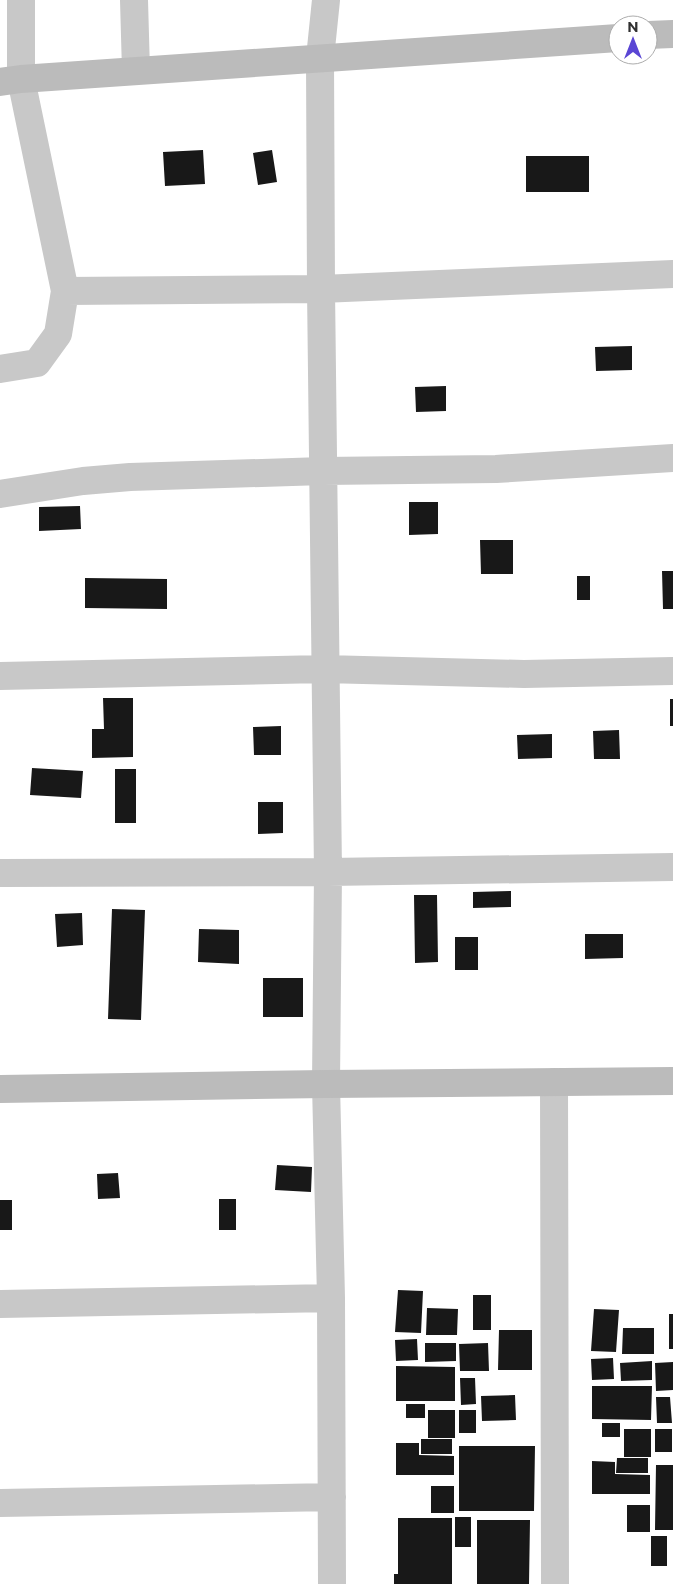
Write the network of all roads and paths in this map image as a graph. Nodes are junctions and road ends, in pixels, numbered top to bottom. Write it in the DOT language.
graph roads {
  1 [pos="21,0"];
  2 [pos="134,0"];
  3 [pos="326,0"];
  4 [pos="673,34"];
  5 [pos="658,35"];
  6 [pos="608,39"];
  7 [pos="320,58"];
  8 [pos="136,71"];
  9 [pos="11,81"];
  10 [pos="673,274"];
  11 [pos="321,289"];
  12 [pos="65,291"];
  13 [pos="0,369"];
  14 [pos="673,458"];
  15 [pos="323,471"];
  16 [pos="0,494"];
  17 [pos="324,669"];
  18 [pos="673,671"];
  19 [pos="0,676"];
  20 [pos="673,867"];
  21 [pos="328,872"];
  22 [pos="0,873"];
  23 [pos="673,1081"];
  24 [pos="554,1082"];
  25 [pos="326,1084"];
  26 [pos="0,1088"];
  27 [pos="331,1298"];
  28 [pos="0,1304"];
  29 [pos="332,1497"];
  30 [pos="0,1503"];
  31 [pos="332,1584"];
  32 [pos="555,1584"];
  1 -- 9 [label="street"];
  2 -- 8 [label="street"];
  3 -- 7 [label="street"];
  4 -- 5 [label="street"];
  6 -- 7 [label="street"];
  7 -- 8 [label="street"];
  7 -- 11 [label="street"];
  8 -- 9 [label="street"];
  9 -- 12 [label="street"];
  10 -- 11 [label="street"];
  11 -- 12 [label="street"];
  11 -- 15 [label="street"];
  12 -- 13 [label="street"];
  14 -- 15 [label="street"];
  15 -- 16 [label="street"];
  15 -- 17 [label="street"];
  17 -- 18 [label="street"];
  17 -- 19 [label="street"];
  17 -- 21 [label="street"];
  20 -- 21 [label="street"];
  21 -- 22 [label="street"];
  21 -- 25 [label="street"];
  23 -- 24 [label="street"];
  24 -- 25 [label="street"];
  24 -- 32 [label="street"];
  25 -- 26 [label="street"];
  25 -- 27 [label="street"];
  27 -- 28 [label="street"];
  27 -- 29 [label="street"];
  29 -- 30 [label="street"];
  29 -- 31 [label="street"];
}
